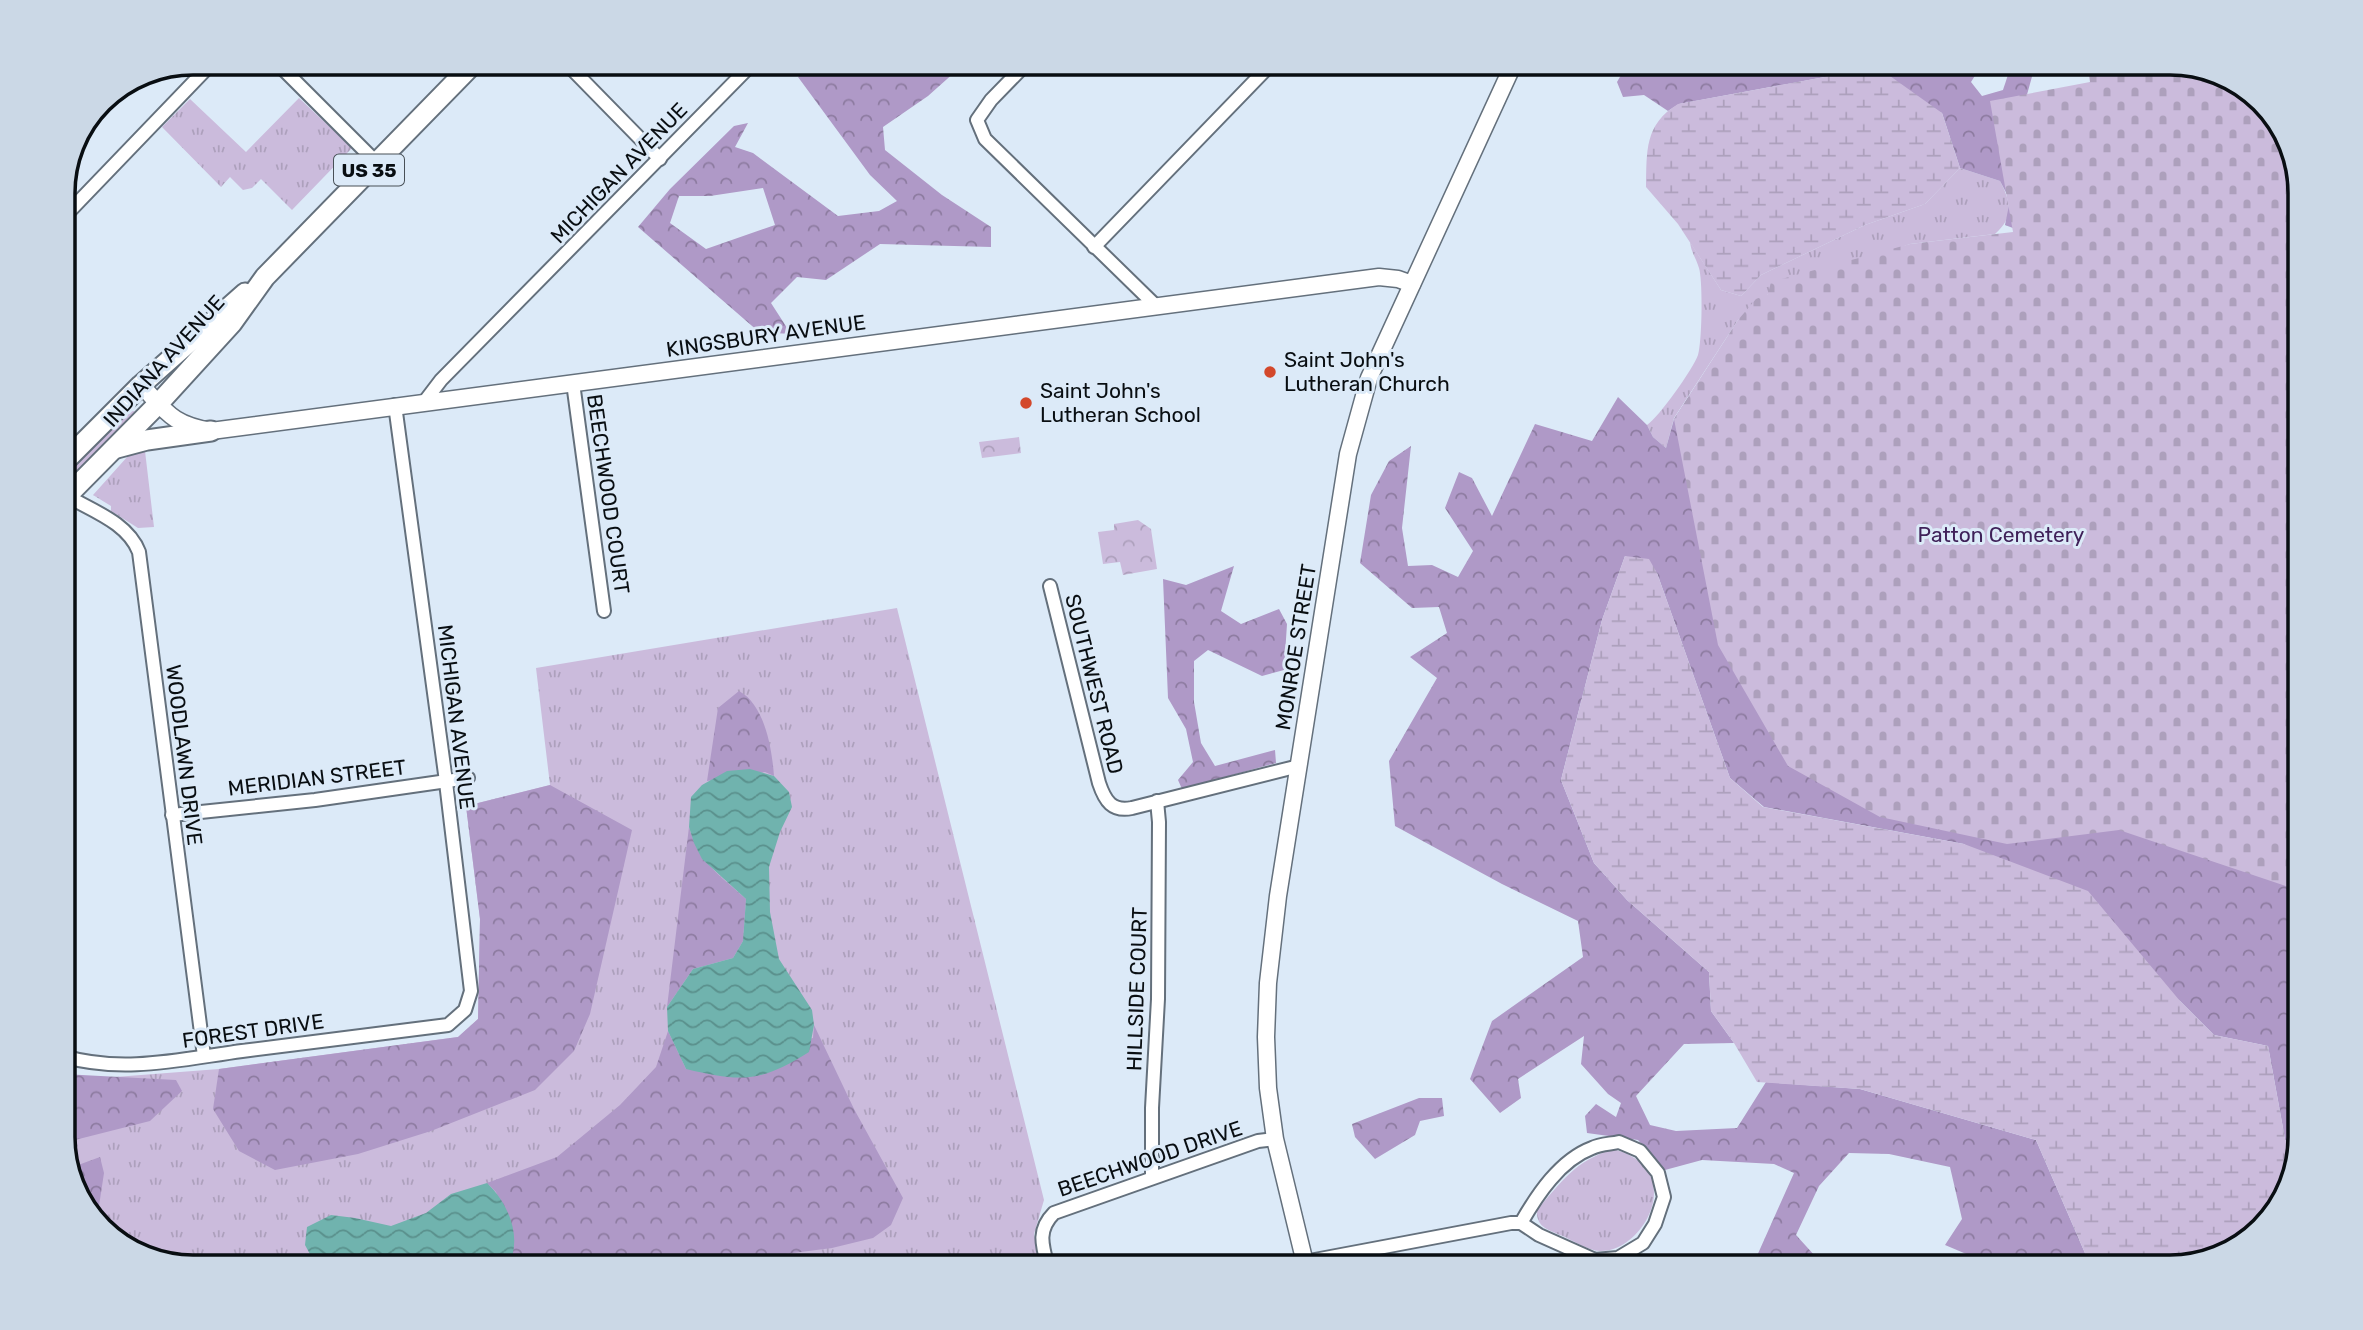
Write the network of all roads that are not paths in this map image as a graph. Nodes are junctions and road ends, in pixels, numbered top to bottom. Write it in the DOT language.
graph roads {
  1 [pos="200,75"];
  2 [pos="289,75"];
  3 [pos="462,75"];
  4 [pos="578,75"];
  5 [pos="742,75"];
  6 [pos="1015,75"];
  7 [pos="1260,75"];
  8 [pos="1508,75"];
  9 [pos="660,159"];
  10 [pos="376,162"];
  11 [pos="76,204"];
  12 [pos="1094,247"];
  13 [pos="265,277"];
  14 [pos="1412,284"];
  15 [pos="1155,305"];
  16 [pos="573,383"];
  17 [pos="141,385"];
  18 [pos="425,401"];
  19 [pos="159,403"];
  20 [pos="396,405"];
  21 [pos="211,431"];
  22 [pos="116,449"];
  23 [pos="76,450"];
  24 [pos="76,487"];
  25 [pos="76,503"];
  26 [pos="1050,586"];
  27 [pos="604,611"];
  28 [pos="1299,766"];
  29 [pos="468,778"];
  30 [pos="446,780"];
  31 [pos="1157,802"];
  32 [pos="172,816"];
  33 [pos="448,1025"];
  34 [pos="204,1056"];
  35 [pos="76,1060"];
  36 [pos="1275,1139"];
  37 [pos="1153,1177"];
  38 [pos="1521,1223"];
  39 [pos="1046,1255"];
  40 [pos="1303,1255"];
  41 [pos="1350,1255"];
  42 [pos="1584,1255"];
  43 [pos="1623,1255"];
  1 -- 11 [label="street"];
  2 -- 10 [label="street"];
  3 -- 10 [label="main road, INDIANA AVENUE / US 35"];
  4 -- 9 [label="street"];
  5 -- 9 [label="street, MICHIGAN AVENUE"];
  6 -- 12 [label="street"];
  7 -- 12 [label="street"];
  8 -- 14 [label="street, MONROE STREET"];
  9 -- 18 [label="street, MICHIGAN AVENUE"];
  10 -- 13 [label="main road, INDIANA AVENUE / US 35"];
  12 -- 15 [label="street"];
  13 -- 17 [label="main road, INDIANA AVENUE / US 35"];
  13 -- 19 [label="main road, INDIANA AVENUE / US 35"];
  14 -- 15 [label="street, KINGSBURY AVENUE"];
  14 -- 28 [label="street, MONROE STREET"];
  15 -- 16 [label="street, KINGSBURY AVENUE"];
  16 -- 18 [label="street, KINGSBURY AVENUE"];
  16 -- 27 [label="street, BEECHWOOD COURT"];
  17 -- 19 [label="street, KINGSBURY AVENUE"];
  17 -- 23 [label="main road, INDIANA AVENUE / US 35"];
  18 -- 20 [label="street, KINGSBURY AVENUE"];
  19 -- 21 [label="street, KINGSBURY AVENUE"];
  19 -- 22 [label="main road, INDIANA AVENUE / US 35"];
  20 -- 21 [label="street, KINGSBURY AVENUE"];
  20 -- 30 [label="street, MICHIGAN AVENUE"];
  21 -- 22 [label="main road"];
  22 -- 24 [label="main road, INDIANA AVENUE / US 35"];
  25 -- 32 [label="street, WOODLAWN DRIVE"];
  26 -- 31 [label="street, SOUTHWEST ROAD"];
  28 -- 31 [label="street, SOUTHWEST ROAD"];
  28 -- 36 [label="street, MONROE STREET"];
  29 -- 30 [label="street, MERIDIAN STREET"];
  30 -- 32 [label="street, MERIDIAN STREET"];
  30 -- 33 [label="street, MICHIGAN AVENUE"];
  31 -- 37 [label="street, HILLSIDE COURT"];
  32 -- 34 [label="street, WOODLAWN DRIVE"];
  33 -- 34 [label="street, FOREST DRIVE"];
  34 -- 35 [label="street, FOREST DRIVE"];
  36 -- 37 [label="street, BEECHWOOD DRIVE"];
  36 -- 40 [label="street, MONROE STREET"];
  37 -- 39 [label="street, BEECHWOOD DRIVE"];
  38 -- 41 [label="street"];
  38 -- 42 [label="street"];
  38 -- 43 [label="street"];
}
